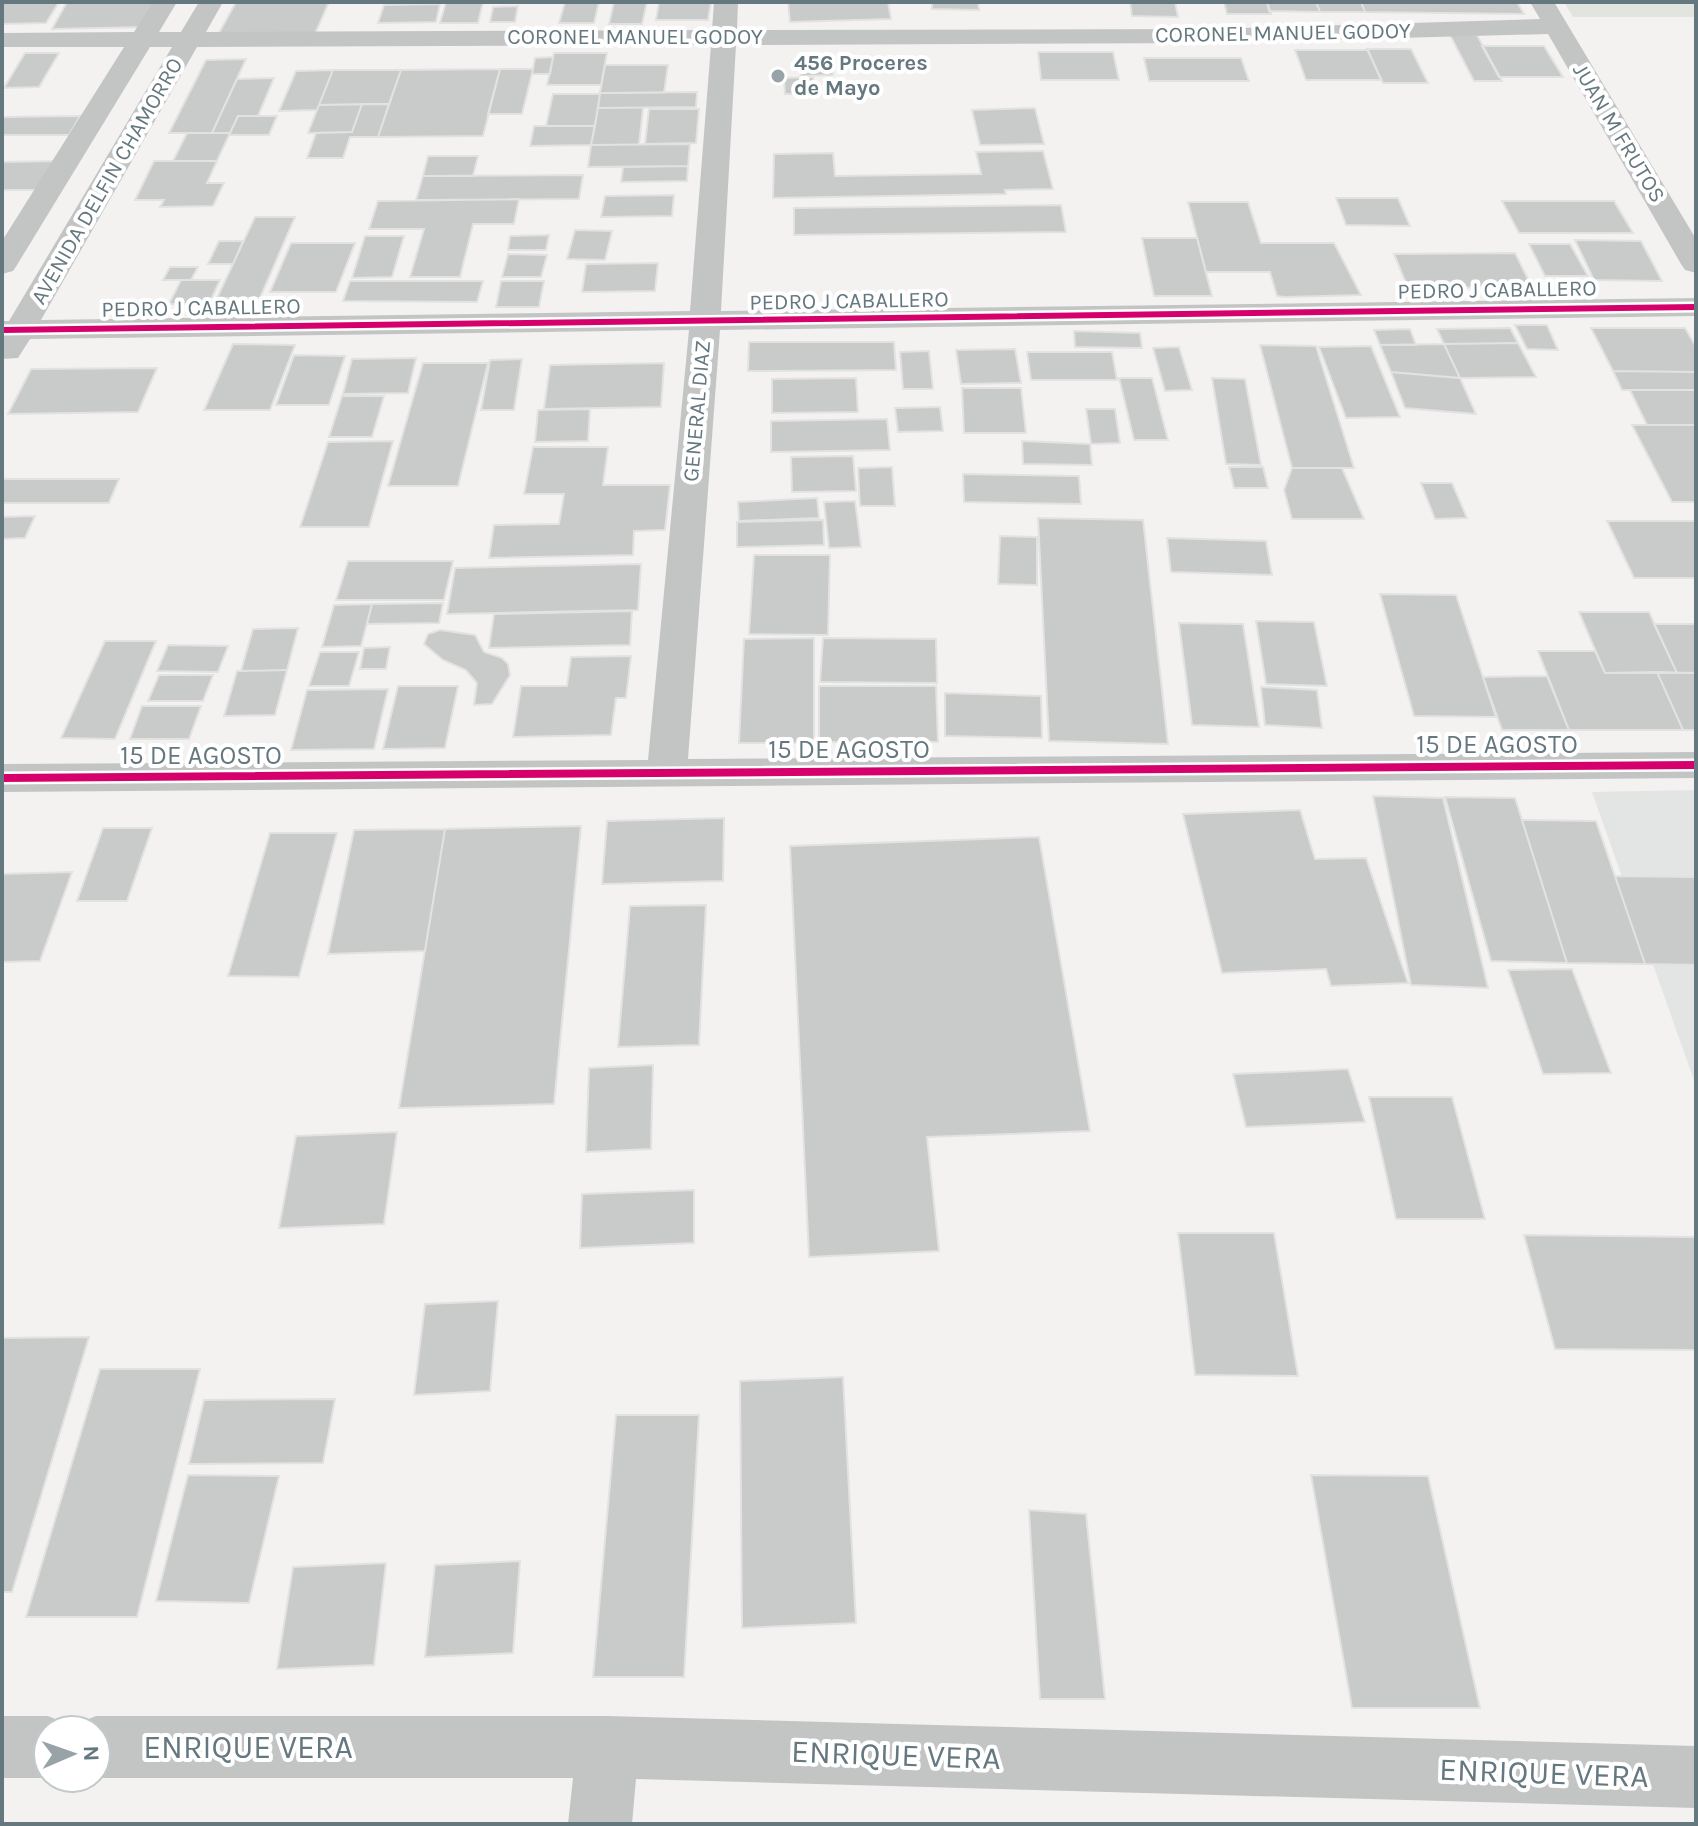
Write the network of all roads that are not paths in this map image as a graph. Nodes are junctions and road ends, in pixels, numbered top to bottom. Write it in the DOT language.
graph roads {
  1 [pos="165,2"];
  2 [pos="211,2"];
  3 [pos="726,2"];
  4 [pos="1549,14"];
  5 [pos="722,37"];
  6 [pos="142,38"];
  7 [pos="191,38"];
  8 [pos="2,40"];
  9 [pos="1636,163"];
  10 [pos="1684,193"];
  11 [pos="1696,264"];
  12 [pos="2,265"];
  13 [pos="1696,307"];
  14 [pos="705,323"];
  15 [pos="11,330"];
  16 [pos="2,360"];
  17 [pos="1696,765"];
  18 [pos="667,773"];
  19 [pos="2,778"];
  20 [pos="2,1747"];
  21 [pos="32,1747"];
  22 [pos="112,1747"];
  23 [pos="607,1747"];
  24 [pos="1696,1777"];
  25 [pos="600,1824"];
  1 -- 6 [label="street, AVENIDA DELFIN CHAMORRO"];
  2 -- 7 [label="street, AVENIDA DELFIN CHAMORRO"];
  3 -- 5 [label="street, GENERAL DIAZ"];
  4 -- 5 [label="street, CORONEL MANUEL GODOY"];
  4 -- 9 [label="street, JUAN M FRUTOS"];
  5 -- 7 [label="street, CORONEL MANUEL GODOY"];
  5 -- 14 [label="street, GENERAL DIAZ"];
  6 -- 7 [label="street, CORONEL MANUEL GODOY"];
  6 -- 8 [label="street, CORONEL MANUEL GODOY"];
  6 -- 12 [label="street, AVENIDA DELFIN CHAMORRO"];
  7 -- 15 [label="street, AVENIDA DELFIN CHAMORRO"];
  9 -- 10 [label="street"];
  9 -- 11 [label="street, JUAN M FRUTOS"];
  13 -- 14 [label="street, PEDRO J CABALLERO"];
  14 -- 15 [label="street, PEDRO J CABALLERO"];
  14 -- 18 [label="street, GENERAL DIAZ"];
  15 -- 16 [label="street, AVENIDA DELFIN CHAMORRO"];
  17 -- 18 [label="street, 15 DE AGOSTO"];
  18 -- 19 [label="street, 15 DE AGOSTO"];
  20 -- 21 [label="street"];
  22 -- 23 [label="street, ENRIQUE VERA"];
  23 -- 24 [label="street, ENRIQUE VERA"];
  23 -- 25 [label="street"];
}
